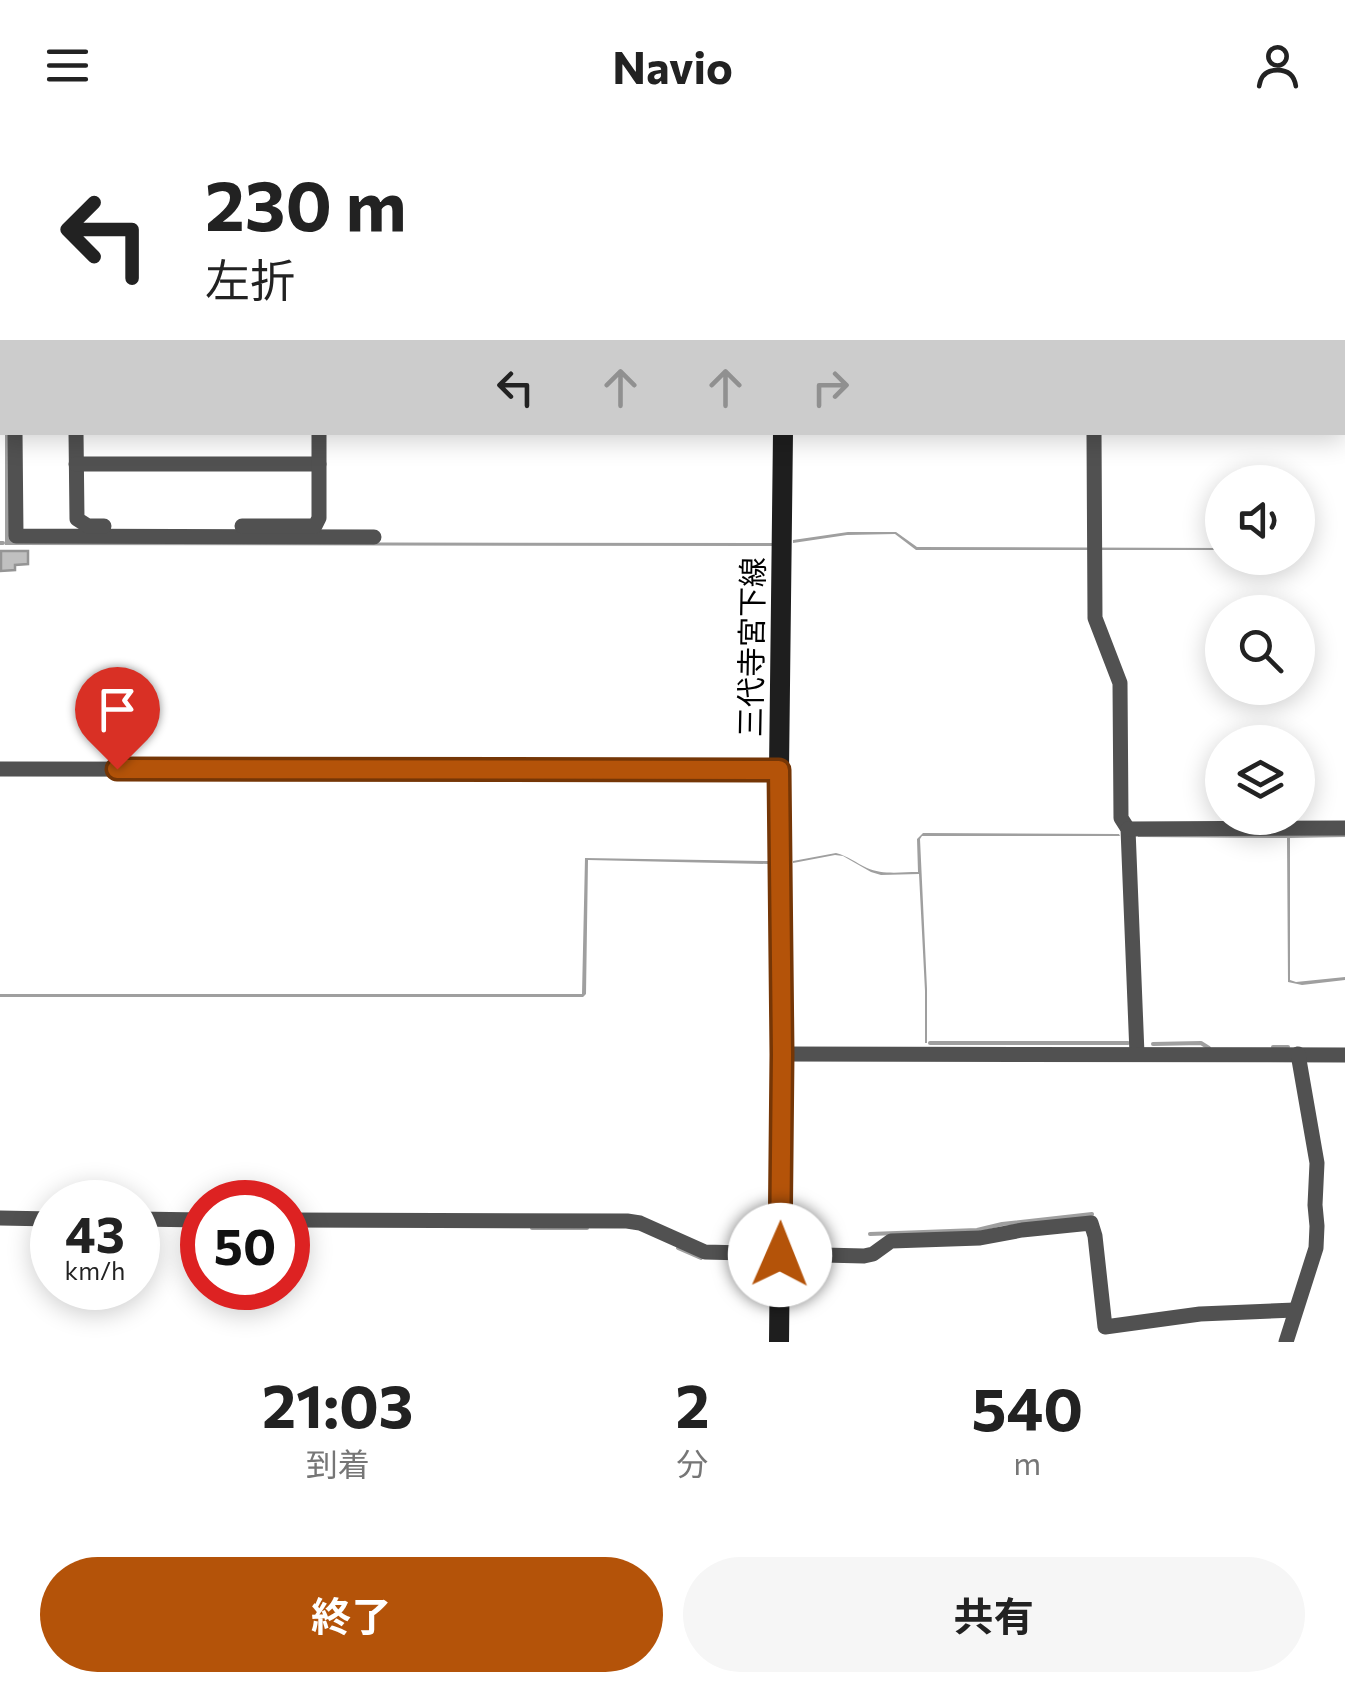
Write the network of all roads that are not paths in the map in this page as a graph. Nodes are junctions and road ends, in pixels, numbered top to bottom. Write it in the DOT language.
graph roads {
  1 [pos="15,435"];
  2 [pos="76,435"];
  3 [pos="319,435"];
  4 [pos="782,435"];
  5 [pos="1094,435"];
  6 [pos="76,464"];
  7 [pos="320,464"];
  8 [pos="374,537"];
  9 [pos="0,769"];
  10 [pos="779,770"];
  11 [pos="1345,828"];
  12 [pos="1128,830"];
  13 [pos="782,1054"];
  14 [pos="1137,1054"];
  15 [pos="1298,1054"];
  16 [pos="1345,1055"];
  17 [pos="0,1218"];
  18 [pos="30,1218"];
  19 [pos="310,1220"];
  20 [pos="780,1255"];
  21 [pos="1295,1310"];
  22 [pos="779,1342"];
  23 [pos="1286,1342"];
  1 -- 8 [label="street"];
  2 -- 6 [label="street"];
  3 -- 7 [label="street"];
  4 -- 10 [label="main road, 三代寺宮下線"];
  5 -- 12 [label="street"];
  6 -- 7 [label="street"];
  6 -- 7 [label="street"];
  9 -- 10 [label="street"];
  10 -- 13 [label="main road, 三代寺宮下線"];
  11 -- 12 [label="street"];
  12 -- 14 [label="street"];
  13 -- 14 [label="street"];
  13 -- 20 [label="main road, 三代寺宮下線"];
  14 -- 15 [label="street"];
  15 -- 16 [label="street"];
  15 -- 21 [label="street"];
  17 -- 18 [label="street"];
  19 -- 20 [label="street"];
  20 -- 21 [label="street"];
  20 -- 22 [label="main road, 三代寺宮下線"];
  21 -- 23 [label="street"];
}
